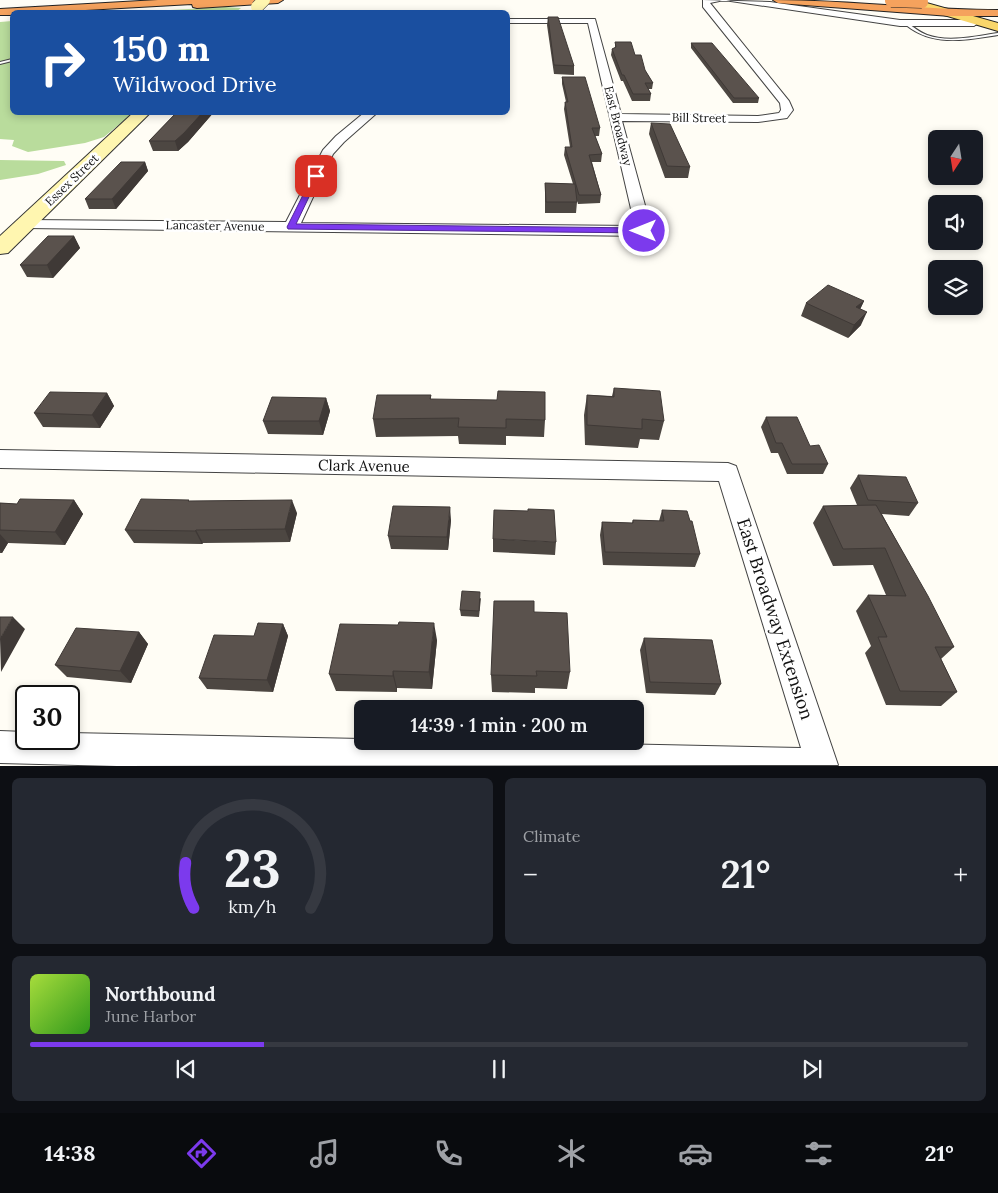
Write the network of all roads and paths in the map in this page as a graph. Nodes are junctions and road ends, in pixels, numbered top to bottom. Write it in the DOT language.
graph roads {
  1 [pos="216,0"];
  2 [pos="278,0"];
  3 [pos="720,0"];
  4 [pos="727,0"];
  5 [pos="778,0"];
  6 [pos="874,0"];
  7 [pos="904,0"];
  8 [pos="706,1"];
  9 [pos="891,1"];
  10 [pos="36,10"];
  11 [pos="103,10"];
  12 [pos="996,10"];
  13 [pos="947,14"];
  14 [pos="510,21"];
  15 [pos="977,22"];
  16 [pos="907,24"];
  17 [pos="930,24"];
  18 [pos="998,28"];
  19 [pos="998,34"];
  20 [pos="141,115"];
  21 [pos="369,115"];
  22 [pos="616,117"];
  23 [pos="26,224"];
  24 [pos="291,227"];
  25 [pos="644,231"];
  26 [pos="0,248"];
  27 [pos="0,459"];
  28 [pos="728,472"];
  29 [pos="0,747"];
  30 [pos="822,765"];
  1 -- 10 [label="highway"];
  2 -- 11 [label="highway"];
  3 -- 8 [label="street"];
  4 -- 16 [label="street"];
  5 -- 13 [label="highway"];
  6 -- 9 [label="highway"];
  7 -- 13 [label="main road"];
  8 -- 22 [label="street, Bill Street"];
  9 -- 12 [label="highway, bridge"];
  12 -- 13 [label="highway"];
  12 -- 15 [label="highway"];
  13 -- 15 [label="main road"];
  13 -- 17 [label="street"];
  14 -- 22 [label="street, East Broadway"];
  15 -- 17 [label="street"];
  15 -- 18 [label="main road"];
  16 -- 17 [label="street"];
  16 -- 19 [label="lane"];
  20 -- 23 [label="street, Essex Street"];
  21 -- 24 [label="street"];
  22 -- 25 [label="street, East Broadway"];
  23 -- 24 [label="street, Lancaster Avenue"];
  23 -- 26 [label="street, Essex Street"];
  24 -- 25 [label="street, Lancaster Avenue"];
  27 -- 28 [label="street, Clark Avenue"];
  28 -- 30 [label="street, East Broadway Extension"];
  29 -- 30 [label="street"];
}
